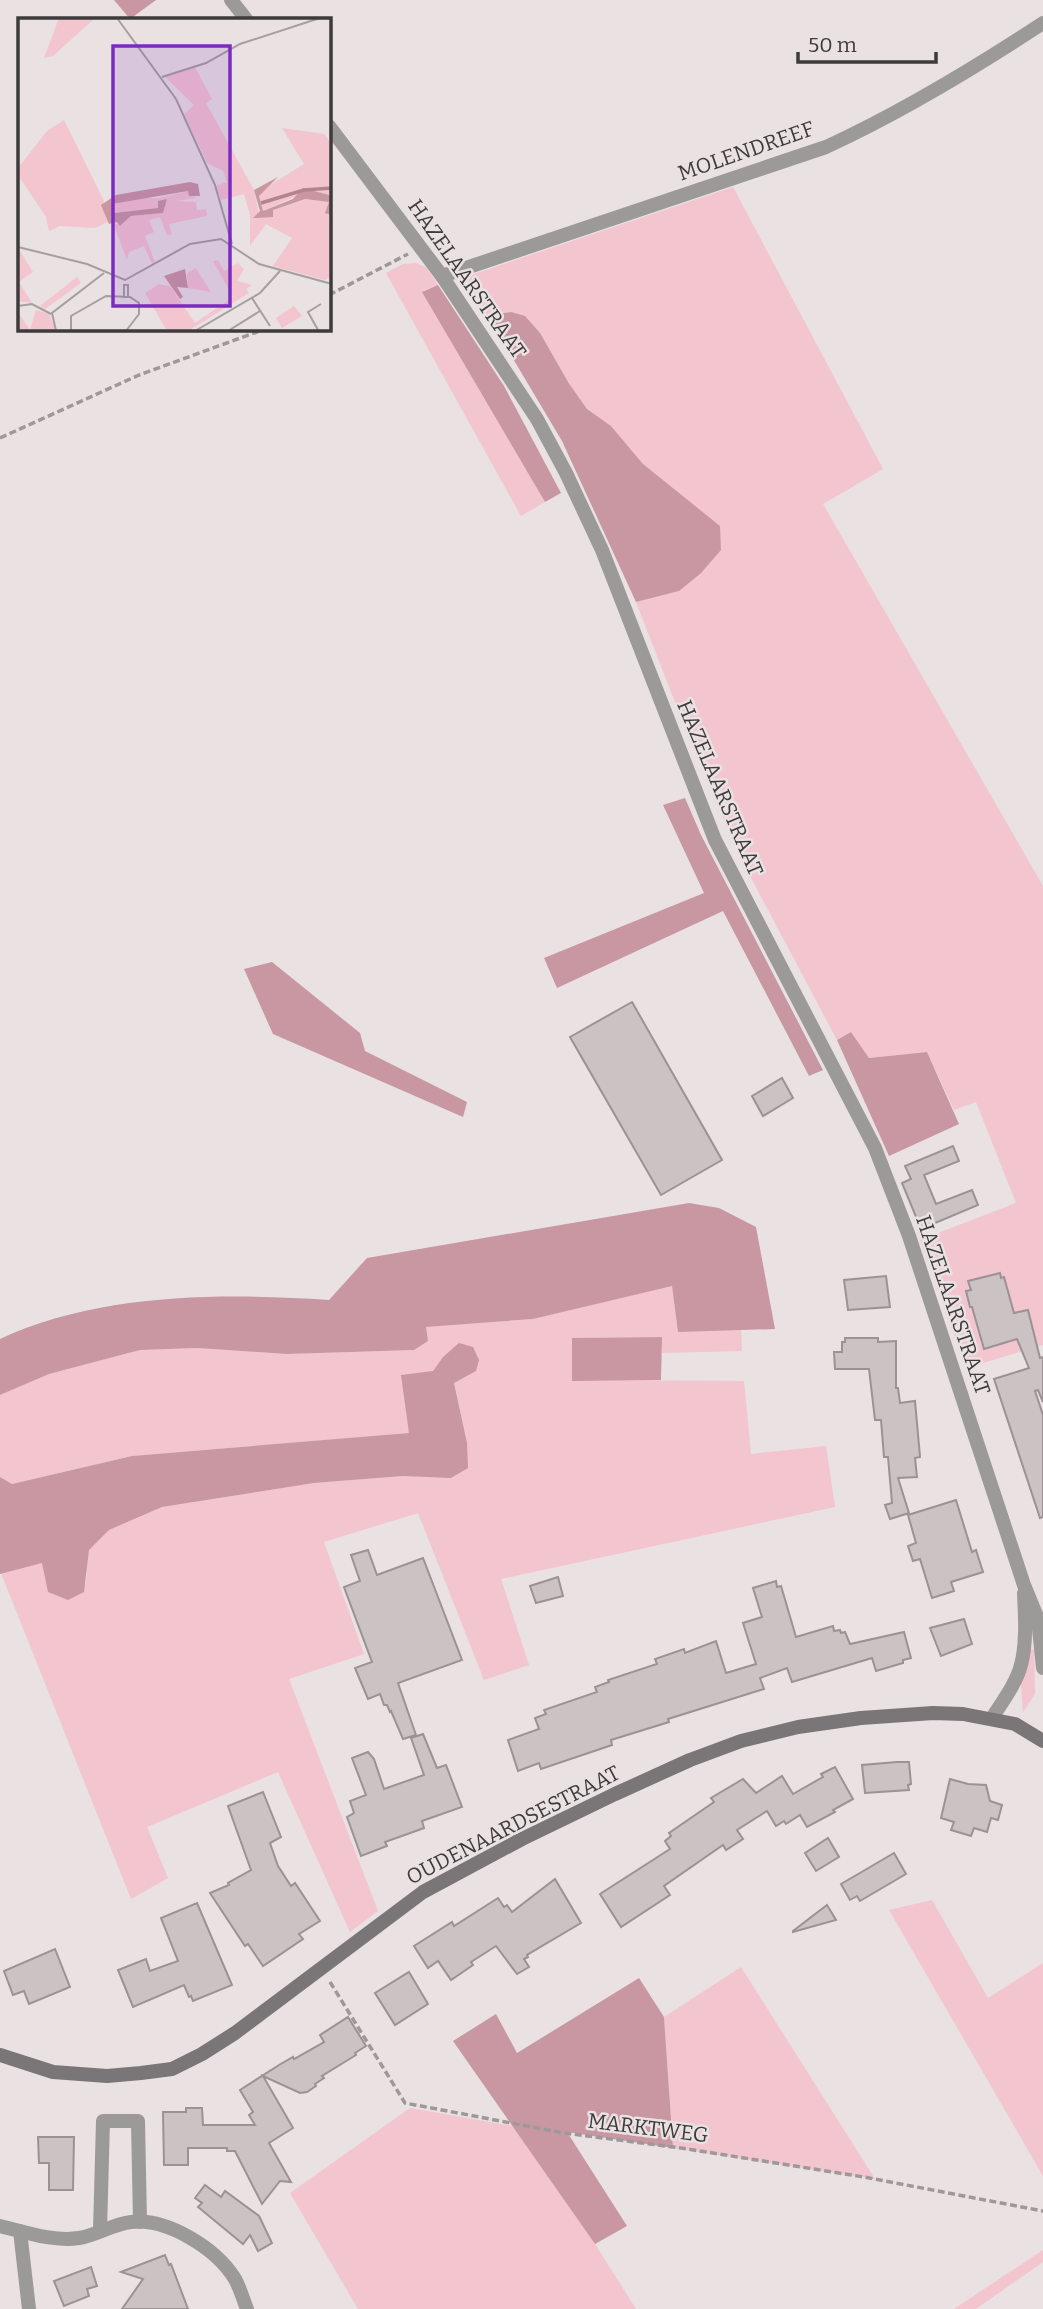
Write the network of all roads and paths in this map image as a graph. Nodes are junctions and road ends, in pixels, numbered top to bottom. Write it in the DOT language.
graph roads {
  1 [pos="231,0"];
  2 [pos="245,18"];
  3 [pos="1043,23"];
  4 [pos="331,130"];
  5 [pos="422,246"];
  6 [pos="442,275"];
  7 [pos="331,294"];
  8 [pos="260,331"];
  9 [pos="0,438"];
  10 [pos="1024,1584"];
  11 [pos="1043,1668"];
  12 [pos="992,1718"];
  13 [pos="1043,1741"];
  14 [pos="321,1968"];
  15 [pos="0,2055"];
  16 [pos="1043,2211"];
  17 [pos="140,2222"];
  18 [pos="0,2226"];
  19 [pos="20,2231"];
  20 [pos="100,2231"];
  21 [pos="29,2309"];
  22 [pos="247,2309"];
  1 -- 2 [label="street"];
  3 -- 6 [label="street, MOLENDREEF"];
  4 -- 5 [label="street, HAZELAARSTRAAT"];
  5 -- 6 [label="street, HAZELAARSTRAAT"];
  5 -- 7 [label="path"];
  6 -- 10 [label="street, HAZELAARSTRAAT"];
  8 -- 9 [label="path"];
  10 -- 11 [label="street, HAZELAARSTRAAT"];
  10 -- 12 [label="street, HAZELAARSTRAAT"];
  12 -- 13 [label="main road, OUDENAARDSESTRAAT"];
  12 -- 14 [label="main road, OUDENAARDSESTRAAT"];
  14 -- 15 [label="main road, OUDENAARDSESTRAAT"];
  14 -- 16 [label="path, MARKTWEG"];
  17 -- 20 [label="street"];
  17 -- 20 [label="street"];
  17 -- 22 [label="street"];
  18 -- 19 [label="street"];
  19 -- 20 [label="street"];
  19 -- 21 [label="street"];
}
